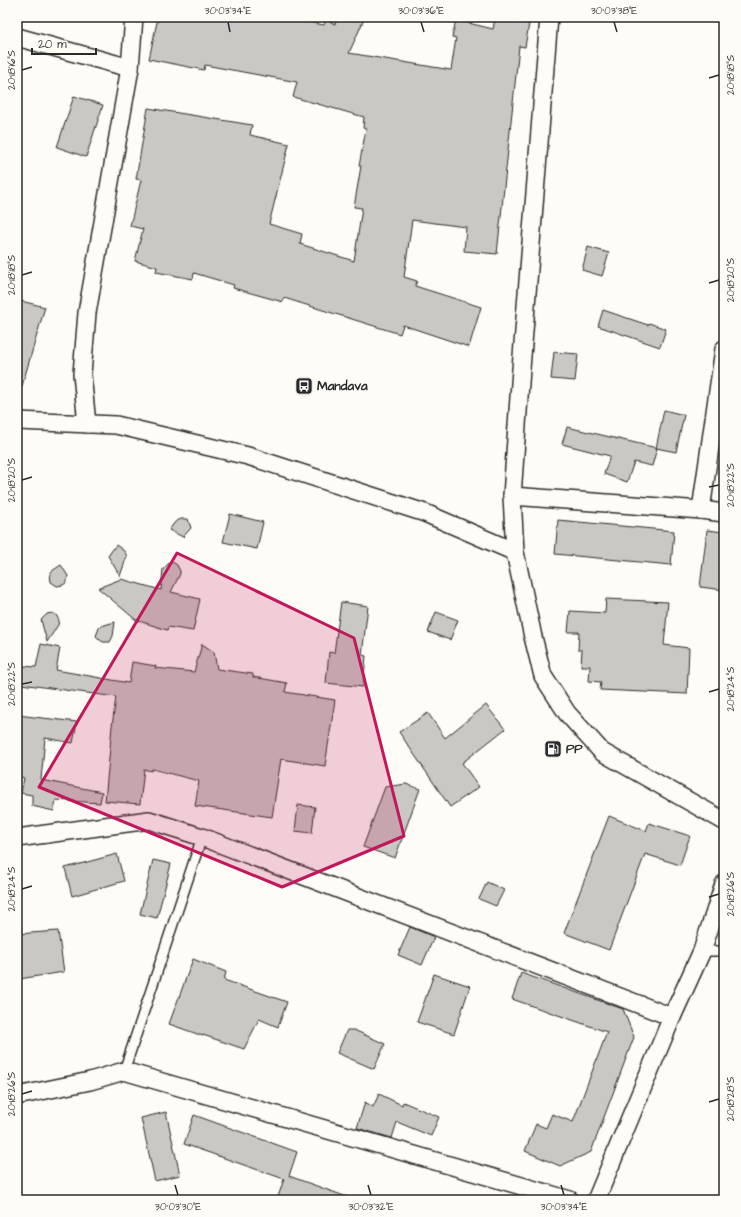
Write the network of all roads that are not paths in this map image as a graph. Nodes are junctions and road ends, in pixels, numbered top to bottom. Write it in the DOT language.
graph roads {
  1 [pos="134,17"];
  2 [pos="549,17"];
  3 [pos="17,37"];
  4 [pos="130,68"];
  5 [pos="724,349"];
  6 [pos="17,421"];
  7 [pos="87,424"];
  8 [pos="512,496"];
  9 [pos="701,510"];
  10 [pos="724,513"];
  11 [pos="515,552"];
  12 [pos="724,821"];
  13 [pos="202,837"];
  14 [pos="17,838"];
  15 [pos="724,884"];
  16 [pos="702,951"];
  17 [pos="724,951"];
  18 [pos="672,1016"];
  19 [pos="124,1071"];
  20 [pos="17,1096"];
  21 [pos="570,1200"];
  22 [pos="596,1200"];
  1 -- 4 [label="street"];
  2 -- 8 [label="street"];
  3 -- 4 [label="street"];
  4 -- 7 [label="street"];
  5 -- 9 [label="street"];
  6 -- 7 [label="street"];
  7 -- 11 [label="street"];
  8 -- 9 [label="street"];
  8 -- 11 [label="street"];
  9 -- 10 [label="street"];
  11 -- 12 [label="street"];
  13 -- 14 [label="street"];
  13 -- 18 [label="street"];
  13 -- 19 [label="lane"];
  15 -- 16 [label="street"];
  16 -- 17 [label="lane"];
  16 -- 18 [label="street"];
  18 -- 22 [label="street"];
  19 -- 20 [label="street"];
  19 -- 21 [label="street"];
}
